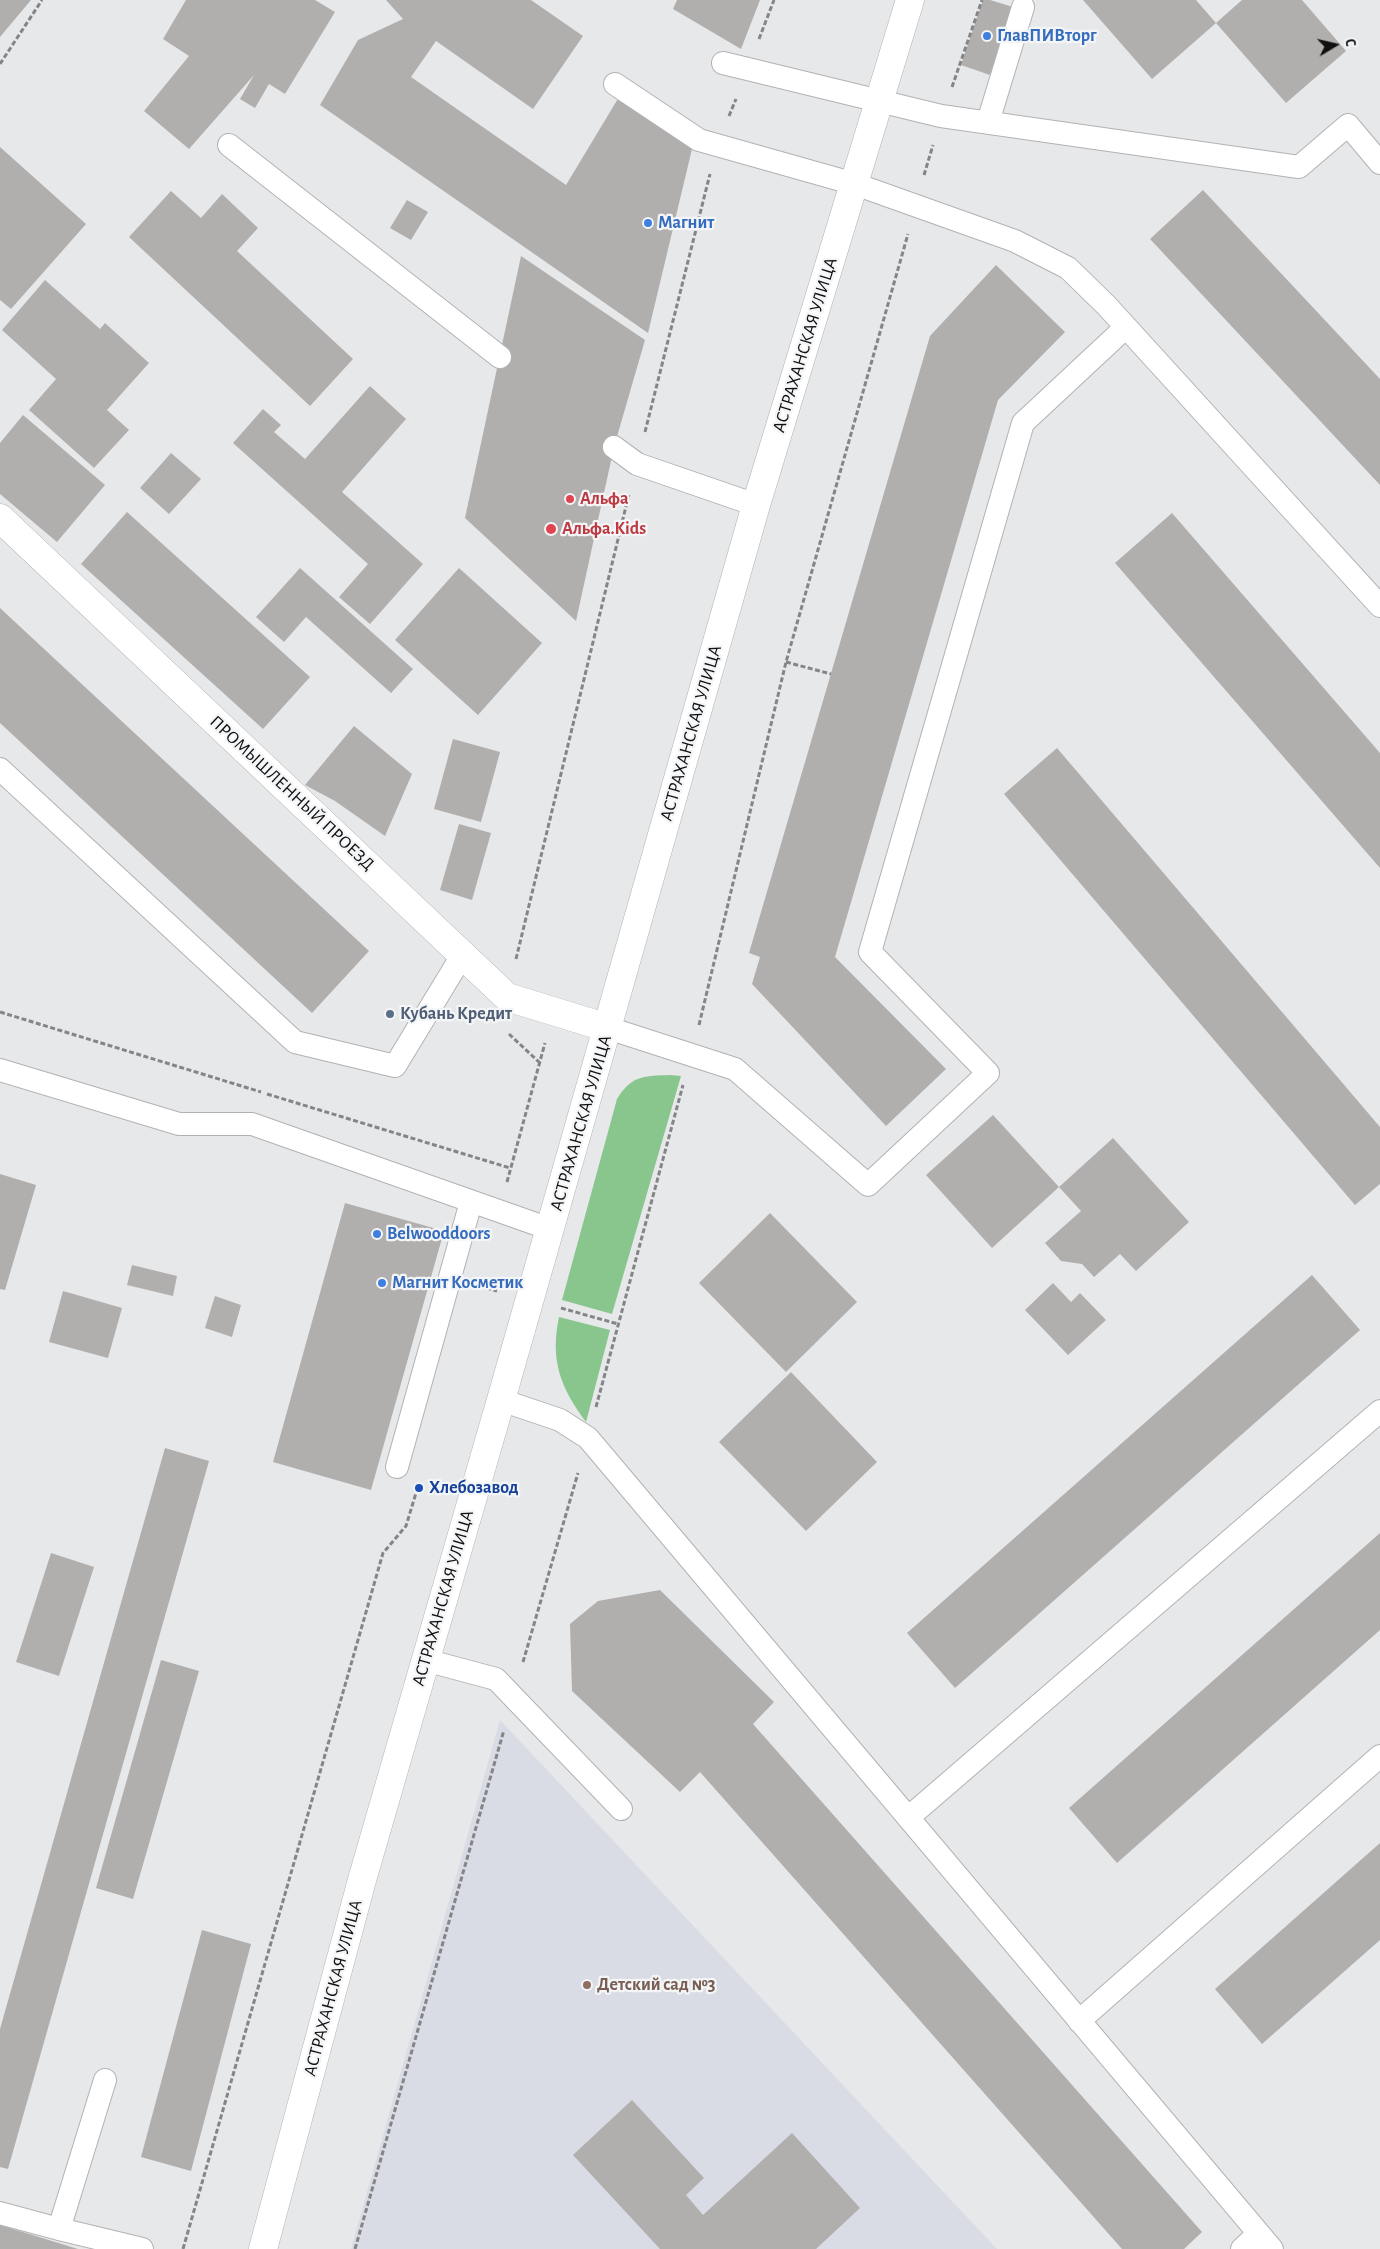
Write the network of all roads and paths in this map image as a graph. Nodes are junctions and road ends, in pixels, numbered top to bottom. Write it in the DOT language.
graph roads {
  1 [pos="42,0"];
  2 [pos="774,0"];
  3 [pos="910,0"];
  4 [pos="982,0"];
  5 [pos="1023,7"];
  6 [pos="723,63"];
  7 [pos="0,64"];
  8 [pos="748,68"];
  9 [pos="615,84"];
  10 [pos="881,100"];
  11 [pos="941,116"];
  12 [pos="988,122"];
  13 [pos="229,145"];
  14 [pos="717,146"];
  15 [pos="1380,164"];
  16 [pos="854,184"];
  17 [pos="916,205"];
  18 [pos="1126,327"];
  19 [pos="500,357"];
  20 [pos="614,447"];
  21 [pos="636,464"];
  22 [pos="756,505"];
  23 [pos="0,518"];
  24 [pos="1380,606"];
  25 [pos="786,662"];
  26 [pos="831,674"];
  27 [pos="0,769"];
  28 [pos="463,954"];
  29 [pos="506,997"];
  30 [pos="554,1011"];
  31 [pos="0,1012"];
  32 [pos="608,1028"];
  33 [pos="691,1056"];
  34 [pos="0,1070"];
  35 [pos="510,1168"];
  36 [pos="471,1202"];
  37 [pos="498,1212"];
  38 [pos="550,1229"];
  39 [pos="481,1276"];
  40 [pos="476,1294"];
  41 [pos="501,1400"];
  42 [pos="1380,1411"];
  43 [pos="588,1438"];
  44 [pos="397,1467"];
  45 [pos="418,1488"];
  46 [pos="425,1660"];
  47 [pos="513,1698"];
  48 [pos="1380,1756"];
  49 [pos="621,1809"];
  50 [pos="910,1817"];
  51 [pos="1080,2021"];
  52 [pos="104,2080"];
  53 [pos="0,2213"];
  54 [pos="60,2229"];
  55 [pos="1257,2244"];
  56 [pos="142,2249"];
  57 [pos="183,2249"];
  58 [pos="263,2249"];
  59 [pos="355,2249"];
  1 -- 7 [label="path"];
  2 -- 8 [label="path"];
  3 -- 10 [label="street, АСТРАХАНСКАЯ УЛИЦА"];
  4 -- 11 [label="path"];
  5 -- 12 [label="lane"];
  6 -- 8 [label="lane"];
  8 -- 10 [label="lane"];
  8 -- 14 [label="path"];
  9 -- 14 [label="lane"];
  10 -- 11 [label="lane"];
  10 -- 16 [label="street, АСТРАХАНСКАЯ УЛИЦА"];
  11 -- 12 [label="lane"];
  11 -- 17 [label="path"];
  12 -- 15 [label="lane"];
  13 -- 19 [label="lane"];
  14 -- 16 [label="lane"];
  14 -- 21 [label="path"];
  16 -- 17 [label="lane"];
  16 -- 22 [label="street, АСТРАХАНСКАЯ УЛИЦА"];
  17 -- 18 [label="lane"];
  17 -- 25 [label="path"];
  18 -- 24 [label="lane"];
  18 -- 33 [label="lane"];
  20 -- 21 [label="lane"];
  21 -- 22 [label="lane"];
  21 -- 29 [label="path"];
  22 -- 32 [label="street, АСТРАХАНСКАЯ УЛИЦА"];
  23 -- 28 [label="street, ПРОМЫШЛЕННЫЙ ПРОЕЗД"];
  25 -- 26 [label="path"];
  25 -- 33 [label="path"];
  27 -- 28 [label="lane"];
  28 -- 29 [label="street, ПРОМЫШЛЕННЫЙ ПРОЕЗД"];
  29 -- 30 [label="street, ПРОМЫШЛЕННЫЙ ПРОЕЗД"];
  30 -- 32 [label="street, ПРОМЫШЛЕННЫЙ ПРОЕЗД"];
  30 -- 35 [label="path"];
  31 -- 35 [label="path"];
  32 -- 33 [label="lane"];
  32 -- 38 [label="street, АСТРАХАНСКАЯ УЛИЦА"];
  33 -- 43 [label="path"];
  34 -- 36 [label="lane"];
  35 -- 37 [label="path"];
  36 -- 37 [label="lane"];
  36 -- 44 [label="lane"];
  37 -- 38 [label="lane"];
  38 -- 41 [label="street, АСТРАХАНСКАЯ УЛИЦА"];
  39 -- 40 [label="path"];
  41 -- 43 [label="lane"];
  41 -- 46 [label="street, АСТРАХАНСКАЯ УЛИЦА"];
  42 -- 50 [label="lane"];
  43 -- 47 [label="path"];
  43 -- 50 [label="lane"];
  45 -- 57 [label="path"];
  46 -- 47 [label="lane"];
  46 -- 58 [label="street, АСТРАХАНСКАЯ УЛИЦА"];
  47 -- 49 [label="lane"];
  47 -- 59 [label="path"];
  48 -- 51 [label="lane"];
  50 -- 51 [label="lane"];
  51 -- 55 [label="lane"];
  52 -- 54 [label="lane"];
  53 -- 54 [label="lane"];
  54 -- 56 [label="lane"];
}
